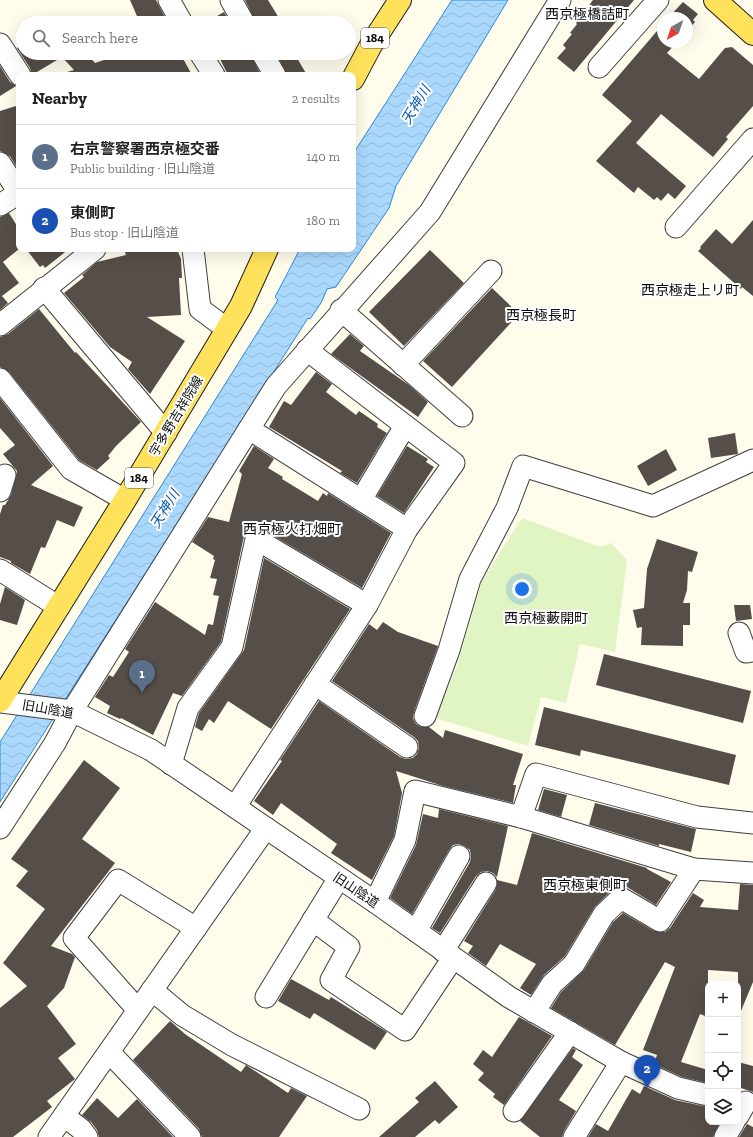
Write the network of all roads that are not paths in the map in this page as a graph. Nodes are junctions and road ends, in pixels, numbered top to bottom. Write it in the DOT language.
graph roads {
  1 [pos="231,0"];
  2 [pos="400,0"];
  3 [pos="560,0"];
  4 [pos="658,0"];
  5 [pos="715,0"];
  6 [pos="175,1"];
  7 [pos="180,16"];
  8 [pos="240,16"];
  9 [pos="753,34"];
  10 [pos="0,44"];
  11 [pos="204,60"];
  12 [pos="266,60"];
  13 [pos="599,67"];
  14 [pos="18,72"];
  15 [pos="212,72"];
  16 [pos="273,72"];
  17 [pos="356,73"];
  18 [pos="753,139"];
  19 [pos="0,163"];
  20 [pos="16,188"];
  21 [pos="16,195"];
  22 [pos="0,205"];
  23 [pos="676,226"];
  24 [pos="91,252"];
  25 [pos="193,252"];
  26 [pos="267,252"];
  27 [pos="491,271"];
  28 [pos="44,288"];
  29 [pos="341,310"];
  30 [pos="0,325"];
  31 [pos="227,329"];
  32 [pos="307,350"];
  33 [pos="403,365"];
  34 [pos="0,379"];
  35 [pos="462,416"];
  36 [pos="405,426"];
  37 [pos="249,429"];
  38 [pos="166,433"];
  39 [pos="753,460"];
  40 [pos="125,500"];
  41 [pos="361,500"];
  42 [pos="407,529"];
  43 [pos="0,570"];
  44 [pos="367,604"];
  45 [pos="59,607"];
  46 [pos="739,633"];
  47 [pos="753,651"];
  48 [pos="315,684"];
  49 [pos="5,702"];
  50 [pos="70,711"];
  51 [pos="425,716"];
  52 [pos="406,748"];
  53 [pos="171,764"];
  54 [pos="235,807"];
  55 [pos="521,817"];
  56 [pos="753,823"];
  57 [pos="0,828"];
  58 [pos="266,828"];
  59 [pos="460,856"];
  60 [pos="694,869"];
  61 [pos="753,873"];
  62 [pos="339,878"];
  63 [pos="486,883"];
  64 [pos="375,902"];
  65 [pos="313,920"];
  66 [pos="196,928"];
  67 [pos="416,931"];
  68 [pos="448,954"];
  69 [pos="152,990"];
  70 [pos="266,997"];
  71 [pos="138,1010"];
  72 [pos="534,1012"];
  73 [pos="570,1032"];
  74 [pos="109,1052"];
  75 [pos="621,1062"];
  76 [pos="705,1094"];
  77 [pos="359,1109"];
  78 [pos="514,1111"];
  79 [pos="64,1116"];
  80 [pos="732,1125"];
  81 [pos="49,1137"];
  82 [pos="87,1137"];
  83 [pos="190,1137"];
  84 [pos="574,1137"];
  85 [pos="725,1137"];
  1 -- 8 [label="street"];
  2 -- 17 [label="main road, 184"];
  3 -- 29 [label="street"];
  4 -- 13 [label="street"];
  5 -- 9 [label="main road"];
  6 -- 7 [label="street"];
  10 -- 14 [label="street"];
  11 -- 15 [label="street"];
  12 -- 16 [label="street"];
  18 -- 23 [label="street"];
  19 -- 20 [label="street"];
  21 -- 22 [label="street"];
  24 -- 28 [label="street"];
  25 -- 31 [label="street"];
  26 -- 31 [label="main road, 宇多野吉祥院線 / 184"];
  27 -- 33 [label="street"];
  28 -- 30 [label="street"];
  28 -- 38 [label="street"];
  29 -- 32 [label="street"];
  29 -- 33 [label="street"];
  31 -- 38 [label="main road, 宇多野吉祥院線 / 184"];
  32 -- 36 [label="street"];
  32 -- 37 [label="street"];
  33 -- 35 [label="street"];
  34 -- 40 [label="street"];
  36 -- 41 [label="street"];
  36 -- 42 [label="street"];
  37 -- 41 [label="street"];
  37 -- 50 [label="street"];
  38 -- 40 [label="main road, 宇多野吉祥院線 / 184"];
  39 -- 51 [label="street"];
  40 -- 45 [label="main road, 宇多野吉祥院線 / 184"];
  41 -- 42 [label="street"];
  42 -- 44 [label="street"];
  43 -- 45 [label="street"];
  44 -- 48 [label="street"];
  44 -- 53 [label="street"];
  45 -- 49 [label="main road, 宇多野吉祥院線 / 184"];
  46 -- 47 [label="street"];
  48 -- 52 [label="street"];
  48 -- 54 [label="street"];
  49 -- 50 [label="street, 旧山陰道"];
  50 -- 53 [label="street, 旧山陰道"];
  50 -- 57 [label="street"];
  53 -- 54 [label="street, 旧山陰道"];
  54 -- 58 [label="street, 旧山陰道"];
  55 -- 56 [label="street"];
  55 -- 60 [label="street"];
  55 -- 64 [label="street"];
  58 -- 62 [label="street, 旧山陰道"];
  58 -- 66 [label="street"];
  59 -- 67 [label="street"];
  60 -- 61 [label="street"];
  60 -- 72 [label="street"];
  62 -- 64 [label="street, 旧山陰道"];
  62 -- 65 [label="street"];
  63 -- 68 [label="street"];
  64 -- 67 [label="street, 旧山陰道"];
  65 -- 68 [label="street"];
  65 -- 70 [label="street"];
  66 -- 69 [label="street"];
  66 -- 71 [label="street"];
  67 -- 68 [label="street, 旧山陰道"];
  68 -- 72 [label="street, 旧山陰道"];
  69 -- 71 [label="street"];
  69 -- 77 [label="street"];
  71 -- 74 [label="street"];
  72 -- 73 [label="street, 旧山陰道"];
  73 -- 75 [label="street, 旧山陰道"];
  73 -- 78 [label="street"];
  74 -- 79 [label="street"];
  74 -- 83 [label="street"];
  75 -- 76 [label="street, 旧山陰道"];
  75 -- 84 [label="street"];
  79 -- 81 [label="street"];
  79 -- 82 [label="street"];
  80 -- 85 [label="street"];
}
